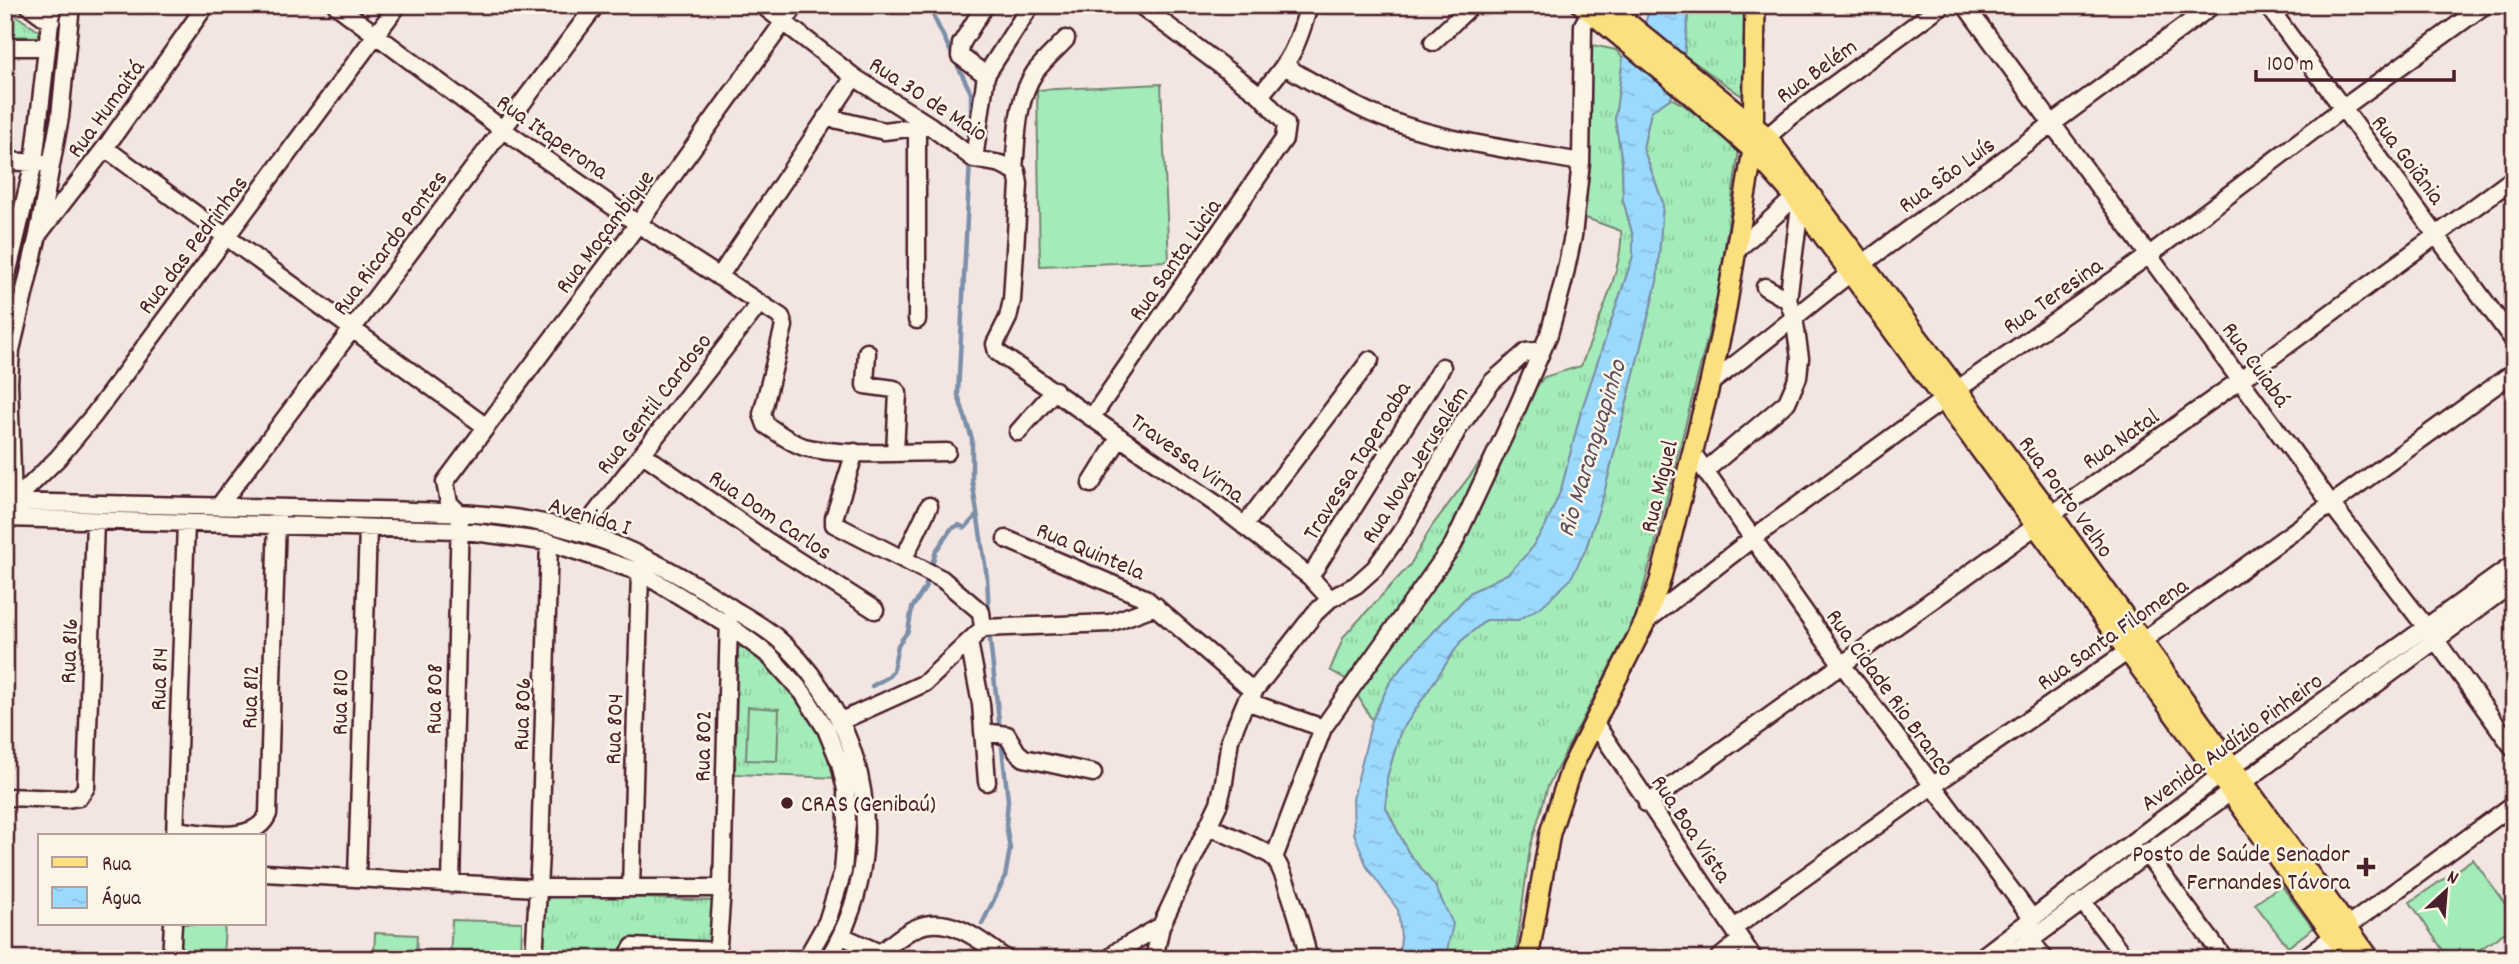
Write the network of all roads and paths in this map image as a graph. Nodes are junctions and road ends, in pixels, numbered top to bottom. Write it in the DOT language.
graph roads {
  1 [pos="28,5"];
  2 [pos="71,5"];
  3 [pos="206,5"];
  4 [pos="337,5"];
  5 [pos="398,5"];
  6 [pos="596,5"];
  7 [pos="762,5"];
  8 [pos="796,5"];
  9 [pos="985,5"];
  10 [pos="1031,5"];
  11 [pos="1140,5"];
  12 [pos="1309,5"];
  13 [pos="1472,5"];
  14 [pos="1755,5"];
  15 [pos="1942,5"];
  16 [pos="1965,5"];
  17 [pos="2213,5"];
  18 [pos="2267,5"];
  19 [pos="2485,5"];
  20 [pos="1592,8"];
  21 [pos="52,14"];
  22 [pos="784,22"];
  23 [pos="376,35"];
  24 [pos="1066,39"];
  25 [pos="1433,42"];
  26 [pos="5,47"];
  27 [pos="47,47"];
  28 [pos="1286,67"];
  29 [pos="986,75"];
  30 [pos="854,77"];
  31 [pos="1260,95"];
  32 [pos="2343,108"];
  33 [pos="826,117"];
  34 [pos="2052,125"];
  35 [pos="923,127"];
  36 [pos="502,129"];
  37 [pos="1758,137"];
  38 [pos="105,148"];
  39 [pos="974,159"];
  40 [pos="5,161"];
  41 [pos="34,162"];
  42 [pos="1581,162"];
  43 [pos="52,164"];
  44 [pos="1014,169"];
  45 [pos="2514,178"];
  46 [pos="1798,202"];
  47 [pos="638,224"];
  48 [pos="2437,234"];
  49 [pos="38,235"];
  50 [pos="227,235"];
  51 [pos="1737,250"];
  52 [pos="2148,256"];
  53 [pos="1858,268"];
  54 [pos="719,277"];
  55 [pos="6,279"];
  56 [pos="1765,288"];
  57 [pos="1788,300"];
  58 [pos="760,303"];
  59 [pos="1794,317"];
  60 [pos="917,320"];
  61 [pos="353,328"];
  62 [pos="2514,341"];
  63 [pos="1542,350"];
  64 [pos="867,352"];
  65 [pos="1370,360"];
  66 [pos="1442,367"];
  67 [pos="2514,372"];
  68 [pos="2240,380"];
  69 [pos="1710,383"];
  70 [pos="1055,390"];
  71 [pos="1951,394"];
  72 [pos="1092,417"];
  73 [pos="485,426"];
  74 [pos="1018,432"];
  75 [pos="1120,437"];
  76 [pos="855,452"];
  77 [pos="895,452"];
  78 [pos="947,452"];
  79 [pos="1692,452"];
  80 [pos="643,454"];
  81 [pos="1706,470"];
  82 [pos="445,482"];
  83 [pos="1091,484"];
  84 [pos="2332,505"];
  85 [pos="219,506"];
  86 [pos="929,506"];
  87 [pos="277,508"];
  88 [pos="7,509"];
  89 [pos="425,511"];
  90 [pos="2044,520"];
  91 [pos="95,521"];
  92 [pos="459,522"];
  93 [pos="186,523"];
  94 [pos="276,525"];
  95 [pos="1244,526"];
  96 [pos="368,528"];
  97 [pos="586,534"];
  98 [pos="1753,538"];
  99 [pos="1006,539"];
  100 [pos="549,541"];
  101 [pos="904,558"];
  102 [pos="2514,564"];
  103 [pos="640,572"];
  104 [pos="1310,578"];
  105 [pos="2514,582"];
  106 [pos="1330,599"];
  107 [pos="729,606"];
  108 [pos="1156,606"];
  109 [pos="875,610"];
  110 [pos="1645,622"];
  111 [pos="728,625"];
  112 [pos="986,628"];
  113 [pos="2430,633"];
  114 [pos="969,642"];
  115 [pos="2134,646"];
  116 [pos="1843,663"];
  117 [pos="1250,696"];
  118 [pos="841,720"];
  119 [pos="1594,722"];
  120 [pos="1322,728"];
  121 [pos="983,732"];
  122 [pos="2514,749"];
  123 [pos="1093,774"];
  124 [pos="2231,779"];
  125 [pos="987,782"];
  126 [pos="1932,786"];
  127 [pos="5,797"];
  128 [pos="1647,804"];
  129 [pos="2514,804"];
  130 [pos="1209,826"];
  131 [pos="176,833"];
  132 [pos="247,834"];
  133 [pos="2146,853"];
  134 [pos="1274,858"];
  135 [pos="266,873"];
  136 [pos="357,877"];
  137 [pos="451,884"];
  138 [pos="537,888"];
  139 [pos="631,888"];
  140 [pos="722,888"];
  141 [pos="2082,901"];
  142 [pos="2032,918"];
  143 [pos="173,926"];
  144 [pos="1161,926"];
  145 [pos="2340,931"];
  146 [pos="1738,934"];
  147 [pos="842,936"];
  148 [pos="2030,939"];
  149 [pos="630,953"];
  150 [pos="717,955"];
  151 [pos="883,956"];
  152 [pos="172,959"];
  153 [pos="534,959"];
  154 [pos="806,959"];
  155 [pos="828,959"];
  156 [pos="1006,959"];
  157 [pos="1109,959"];
  158 [pos="1154,959"];
  159 [pos="1308,959"];
  160 [pos="1528,959"];
  161 [pos="1718,959"];
  162 [pos="1754,959"];
  163 [pos="1979,959"];
  164 [pos="2005,959"];
  165 [pos="2045,959"];
  166 [pos="2126,959"];
  167 [pos="2225,959"];
  168 [pos="2303,959"];
  169 [pos="2350,959"];
  170 [pos="2370,959"];
  1 -- 21 [label="street"];
  2 -- 43 [label="street"];
  3 -- 38 [label="street, Rua Humaitá"];
  4 -- 23 [label="street, Rua Itaperona"];
  5 -- 23 [label="street, Rua das Pedrinhas"];
  6 -- 36 [label="street, Rua Ricardo Pontes"];
  7 -- 22 [label="street, Rua 30 de Maio"];
  8 -- 22 [label="street, Rua Moçambique"];
  9 -- 29 [label="street"];
  10 -- 29 [label="street"];
  11 -- 31 [label="street"];
  12 -- 28 [label="street"];
  13 -- 25 [label="street"];
  14 -- 37 [label="main road, Rua Miguel"];
  15 -- 37 [label="street, Rua Belém"];
  16 -- 34 [label="street, Rua Cuiabá"];
  17 -- 34 [label="street, Rua São Luís"];
  18 -- 32 [label="street, Rua Goiânia"];
  19 -- 32 [label="street, Rua Teresina"];
  20 -- 37 [label="main road, Rua Porto Velho"];
  20 -- 42 [label="street"];
  21 -- 27 [label="street"];
  22 -- 30 [label="street, Rua 30 de Maio"];
  22 -- 47 [label="street, Rua Moçambique"];
  23 -- 36 [label="street, Rua Itaperona"];
  23 -- 50 [label="street, Rua das Pedrinhas"];
  24 -- 44 [label="street"];
  26 -- 27 [label="street"];
  27 -- 41 [label="street"];
  28 -- 31 [label="street"];
  28 -- 42 [label="street"];
  29 -- 39 [label="street"];
  30 -- 33 [label="street"];
  30 -- 35 [label="street, Rua 30 de Maio"];
  31 -- 72 [label="street, Rua Santa Lùcia"];
  32 -- 48 [label="street, Rua Goiânia"];
  32 -- 52 [label="street, Rua Teresina"];
  33 -- 35 [label="street"];
  33 -- 54 [label="street"];
  34 -- 52 [label="street, Rua Cuiabá"];
  34 -- 53 [label="street, Rua São Luís"];
  35 -- 39 [label="street, Rua 30 de Maio"];
  35 -- 60 [label="street"];
  36 -- 47 [label="street, Rua Itaperona"];
  36 -- 61 [label="street, Rua Ricardo Pontes"];
  37 -- 46 [label="main road, Rua Porto Velho"];
  37 -- 51 [label="main road, Rua Miguel"];
  37 -- 53 [label="main road, Rua Porto Velho"];
  38 -- 49 [label="street, Rua Humaitá"];
  38 -- 50 [label="street"];
  39 -- 44 [label="street, Rua 30 de Maio"];
  40 -- 41 [label="street"];
  41 -- 43 [label="street"];
  41 -- 55 [label="street"];
  42 -- 63 [label="street"];
  43 -- 49 [label="street"];
  44 -- 70 [label="street, Travessa Virna"];
  45 -- 48 [label="street, Rua Natal"];
  46 -- 51 [label="street"];
  46 -- 53 [label="main road, Rua Porto Velho"];
  46 -- 57 [label="street"];
  47 -- 54 [label="street, Rua Itaperona"];
  47 -- 73 [label="street, Rua Moçambique"];
  48 -- 62 [label="street, Rua Goiânia"];
  48 -- 68 [label="street, Rua Natal"];
  49 -- 88 [label="street"];
  50 -- 61 [label="street"];
  50 -- 88 [label="street, Rua das Pedrinhas"];
  51 -- 69 [label="main road, Rua Miguel"];
  52 -- 68 [label="street, Rua Cuiabá"];
  52 -- 71 [label="street, Rua Teresina"];
  53 -- 59 [label="street, Rua São Luís"];
  53 -- 71 [label="main road, Rua Porto Velho"];
  54 -- 58 [label="street, Rua Itaperona"];
  56 -- 57 [label="street"];
  57 -- 59 [label="street"];
  58 -- 76 [label="street, Rua Itaperona"];
  58 -- 80 [label="street, Rua Gentil Cardoso"];
  59 -- 69 [label="street, Rua São Luís"];
  59 -- 81 [label="street"];
  61 -- 73 [label="street"];
  61 -- 85 [label="street, Rua Ricardo Pontes"];
  63 -- 106 [label="street, Rua Nova Jerusalém"];
  63 -- 120 [label="street"];
  64 -- 77 [label="street"];
  65 -- 95 [label="street"];
  66 -- 104 [label="street, Travessa Taperoaba"];
  67 -- 84 [label="street, Rua Santa Filomena"];
  68 -- 84 [label="street, Rua Cuiabá"];
  68 -- 90 [label="street, Rua Natal"];
  69 -- 79 [label="main road, Rua Miguel"];
  70 -- 72 [label="street, Travessa Virna"];
  70 -- 74 [label="street"];
  71 -- 90 [label="main road, Rua Porto Velho"];
  71 -- 98 [label="street, Rua Teresina"];
  72 -- 75 [label="street, Travessa Virna"];
  73 -- 82 [label="street, Rua Moçambique"];
  75 -- 83 [label="street"];
  75 -- 95 [label="street, Travessa Virna"];
  76 -- 77 [label="street"];
  76 -- 101 [label="street"];
  77 -- 78 [label="street"];
  79 -- 81 [label="street, Rua Cidade Rio Branco"];
  79 -- 110 [label="main road, Rua Miguel"];
  80 -- 97 [label="street, Rua Gentil Cardoso"];
  80 -- 109 [label="street, Rua Dom Carlos"];
  81 -- 98 [label="street, Rua Cidade Rio Branco"];
  82 -- 89 [label="street, Rua Moçambique"];
  82 -- 92 [label="street"];
  84 -- 113 [label="street, Rua Cuiabá"];
  84 -- 115 [label="street, Rua Santa Filomena"];
  85 -- 87 [label="street, Avenida I"];
  85 -- 88 [label="street, Avenida I"];
  86 -- 101 [label="street"];
  87 -- 89 [label="street, Avenida I"];
  87 -- 94 [label="street, Rua 812"];
  88 -- 91 [label="street, Avenida I"];
  89 -- 92 [label="street, Avenida I"];
  90 -- 115 [label="main road, Rua Porto Velho"];
  90 -- 116 [label="street, Rua Natal"];
  91 -- 93 [label="street, Avenida I"];
  91 -- 127 [label="street, Rua 816"];
  92 -- 96 [label="street, Avenida I"];
  92 -- 97 [label="street, Avenida I"];
  92 -- 100 [label="street, Avenida I"];
  92 -- 137 [label="street, Rua 808"];
  93 -- 94 [label="street, Avenida I"];
  93 -- 131 [label="street, Rua 814"];
  94 -- 96 [label="street, Avenida I"];
  94 -- 132 [label="street, Rua 812"];
  95 -- 104 [label="street, Travessa Virna"];
  96 -- 136 [label="street, Rua 810"];
  97 -- 107 [label="street, Avenida I"];
  98 -- 110 [label="street, Rua Teresina"];
  98 -- 116 [label="street, Rua Cidade Rio Branco"];
  99 -- 108 [label="street, Rua Quintela"];
  100 -- 103 [label="street, Avenida I"];
  100 -- 138 [label="street, Rua 806"];
  101 -- 112 [label="street"];
  102 -- 113 [label="street, Avenida Audízio Pinheiro"];
  103 -- 111 [label="street, Avenida I"];
  103 -- 139 [label="street, Rua 804"];
  104 -- 106 [label="street, Travessa Virna"];
  105 -- 113 [label="street, Avenida Audízio Pinheiro"];
  106 -- 117 [label="street, Rua Nova Jerusalém"];
  107 -- 111 [label="street, Rua 802"];
  107 -- 118 [label="street, Avenida I"];
  108 -- 112 [label="street, Rua Quintela"];
  108 -- 117 [label="street, Rua Quintela"];
  110 -- 119 [label="main road, Rua Miguel"];
  111 -- 140 [label="street, Rua 802"];
  111 -- 154 [label="street, Avenida I"];
  112 -- 114 [label="street"];
  113 -- 122 [label="street, Rua Cuiabá"];
  113 -- 124 [label="street, Avenida Audízio Pinheiro"];
  114 -- 118 [label="street"];
  114 -- 121 [label="street"];
  115 -- 124 [label="main road, Rua Porto Velho"];
  115 -- 126 [label="street, Rua Santa Filomena"];
  116 -- 126 [label="street, Rua Cidade Rio Branco"];
  116 -- 128 [label="street, Rua Natal"];
  117 -- 120 [label="street"];
  117 -- 130 [label="street, Rua Nova Jerusalém"];
  118 -- 147 [label="street, Avenida I"];
  119 -- 128 [label="street, Rua Boa Vista"];
  119 -- 160 [label="main road, Rua Miguel"];
  120 -- 134 [label="street"];
  121 -- 123 [label="street"];
  121 -- 125 [label="street"];
  124 -- 133 [label="street, Avenida Audízio Pinheiro"];
  124 -- 142 [label="street, Avenida Audízio Pinheiro"];
  124 -- 145 [label="main road, Rua Porto Velho"];
  126 -- 142 [label="street, Rua Cidade Rio Branco"];
  126 -- 146 [label="street, Rua Santa Filomena"];
  128 -- 146 [label="street, Rua Boa Vista"];
  129 -- 145 [label="street"];
  130 -- 134 [label="street"];
  130 -- 144 [label="street, Rua Nova Jerusalém"];
  133 -- 141 [label="street, Avenida Audízio Pinheiro"];
  133 -- 167 [label="street"];
  134 -- 159 [label="street"];
  135 -- 136 [label="street"];
  136 -- 137 [label="street"];
  137 -- 138 [label="street"];
  138 -- 139 [label="street"];
  138 -- 153 [label="street, Rua 806"];
  139 -- 140 [label="street"];
  140 -- 150 [label="street, Rua 802"];
  141 -- 148 [label="street, Avenida Audízio Pinheiro"];
  141 -- 166 [label="street"];
  142 -- 148 [label="street"];
  142 -- 163 [label="street, Avenida Audízio Pinheiro"];
  143 -- 152 [label="street"];
  144 -- 157 [label="street"];
  144 -- 158 [label="street, Rua Nova Jerusalém"];
  145 -- 168 [label="street"];
  145 -- 169 [label="main road, Rua Porto Velho"];
  145 -- 170 [label="main road, Rua Porto Velho"];
  146 -- 161 [label="street, Rua Santa Filomena"];
  146 -- 162 [label="street, Rua Boa Vista"];
  147 -- 151 [label="street"];
  147 -- 155 [label="street, Avenida I"];
  148 -- 164 [label="street, Avenida Audízio Pinheiro"];
  148 -- 165 [label="street"];
  149 -- 150 [label="street"];
  151 -- 156 [label="street"];
}
